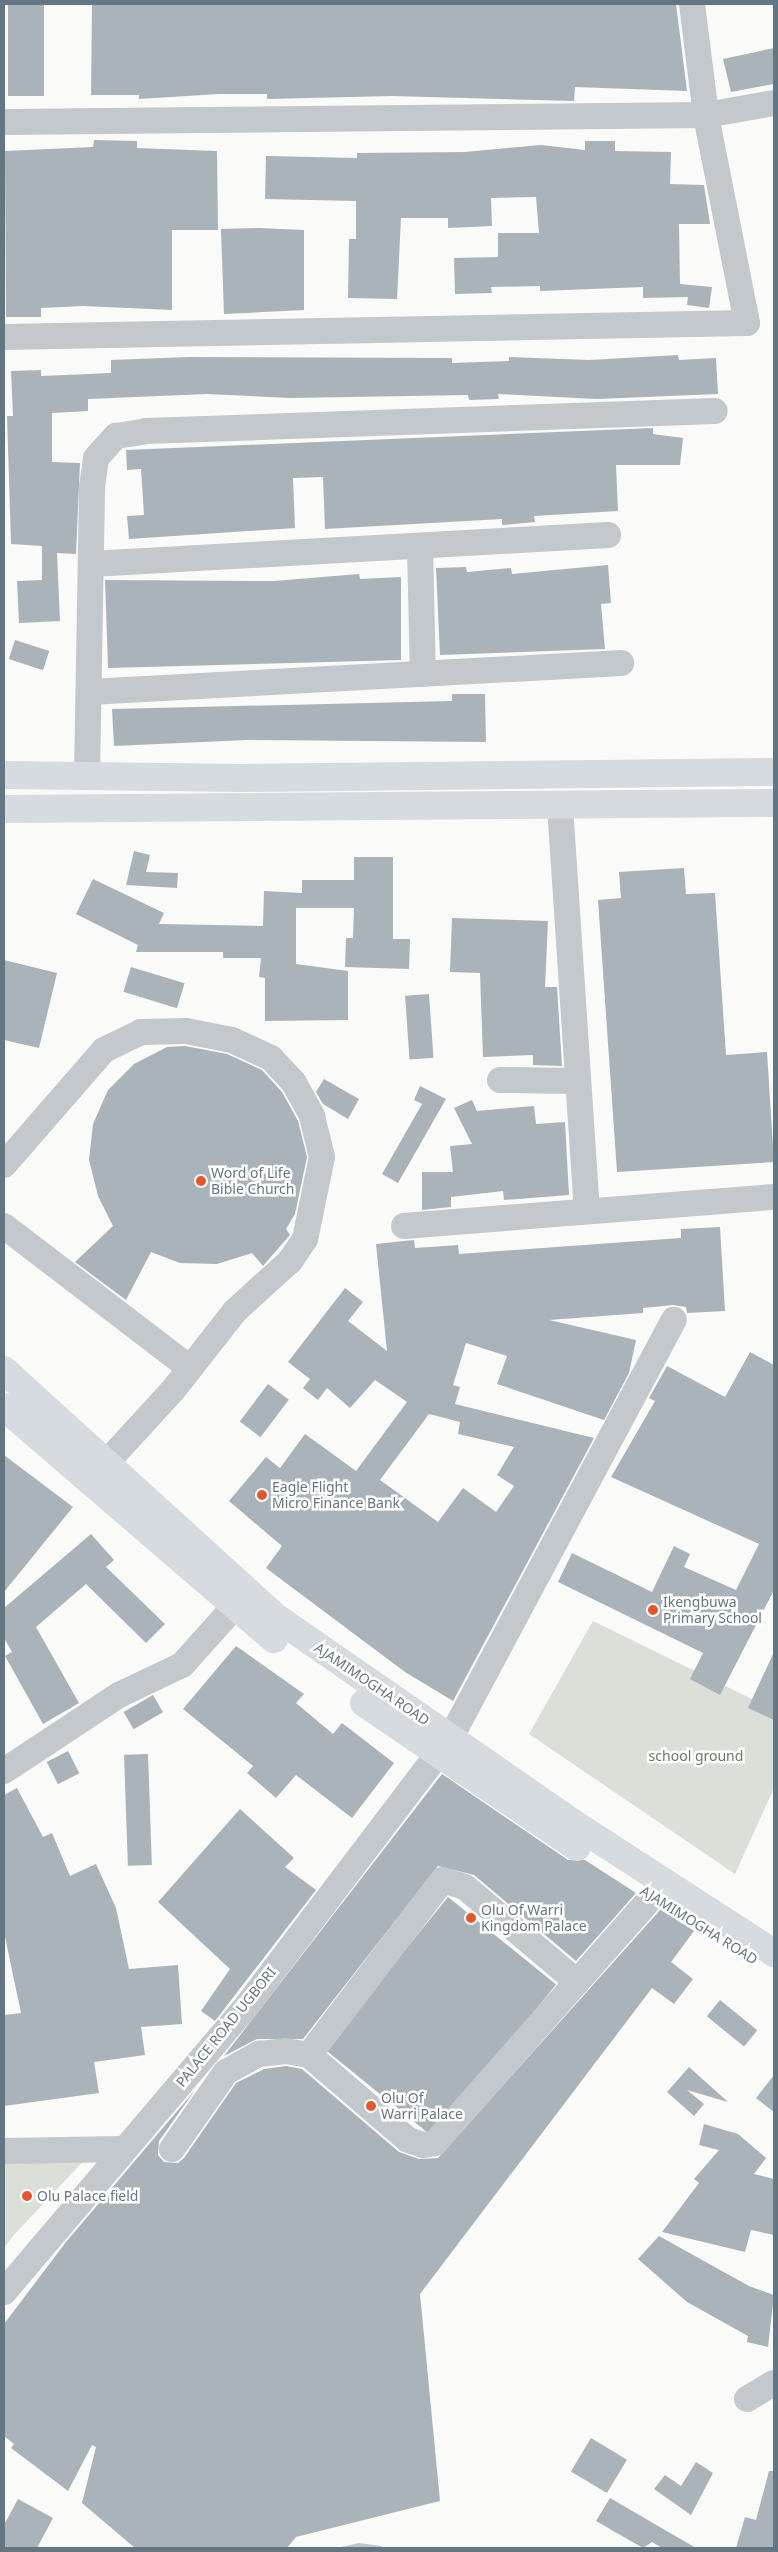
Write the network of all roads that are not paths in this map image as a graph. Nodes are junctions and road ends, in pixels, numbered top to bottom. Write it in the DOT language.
graph roads {
  1 [pos="692,4"];
  2 [pos="774,103"];
  3 [pos="706,115"];
  4 [pos="4,122"];
  5 [pos="4,336"];
  6 [pos="715,411"];
  7 [pos="608,535"];
  8 [pos="420,546"];
  9 [pos="91,564"];
  10 [pos="621,663"];
  11 [pos="423,674"];
  12 [pos="88,692"];
  13 [pos="774,772"];
  14 [pos="4,775"];
  15 [pos="87,776"];
  16 [pos="774,803"];
  17 [pos="560,806"];
  18 [pos="4,809"];
  19 [pos="500,1080"];
  20 [pos="575,1081"];
  21 [pos="4,1165"];
  22 [pos="774,1197"];
  23 [pos="587,1211"];
  24 [pos="4,1226"];
  25 [pos="404,1226"];
  26 [pos="674,1320"];
  27 [pos="190,1368"];
  28 [pos="4,1370"];
  29 [pos="4,1407"];
  30 [pos="106,1462"];
  31 [pos="234,1607"];
  32 [pos="443,1745"];
  33 [pos="4,1771"];
  34 [pos="653,1896"];
  35 [pos="774,1953"];
  36 [pos="774,1973"];
  37 [pos="577,1982"];
  38 [pos="309,2055"];
  39 [pos="172,2149"];
  40 [pos="123,2150"];
  41 [pos="4,2151"];
  42 [pos="4,2292"];
  43 [pos="774,2383"];
  44 [pos="747,2400"];
  1 -- 3 [label="street"];
  2 -- 3 [label="street"];
  3 -- 4 [label="street"];
  3 -- 5 [label="street"];
  6 -- 9 [label="street"];
  7 -- 8 [label="street"];
  8 -- 9 [label="street"];
  8 -- 11 [label="street"];
  9 -- 12 [label="street"];
  10 -- 11 [label="street"];
  11 -- 12 [label="street"];
  12 -- 15 [label="street"];
  13 -- 15 [label="main road"];
  14 -- 15 [label="main road"];
  16 -- 17 [label="main road"];
  17 -- 18 [label="main road"];
  17 -- 20 [label="street"];
  19 -- 20 [label="street"];
  20 -- 23 [label="street"];
  21 -- 27 [label="street"];
  22 -- 23 [label="street"];
  23 -- 25 [label="street"];
  24 -- 27 [label="street"];
  26 -- 32 [label="street, PALACE ROAD UGBORI"];
  27 -- 30 [label="street"];
  28 -- 30 [label="main road, AJAMIMOGHA ROAD"];
  29 -- 31 [label="main road, AJAMIMOGHA ROAD"];
  30 -- 32 [label="main road, AJAMIMOGHA ROAD"];
  31 -- 32 [label="main road, AJAMIMOGHA ROAD"];
  31 -- 33 [label="street"];
  32 -- 34 [label="main road, AJAMIMOGHA ROAD"];
  32 -- 35 [label="main road, AJAMIMOGHA ROAD"];
  32 -- 40 [label="street, PALACE ROAD UGBORI"];
  34 -- 36 [label="main road, AJAMIMOGHA ROAD"];
  34 -- 37 [label="street"];
  37 -- 38 [label="street"];
  37 -- 38 [label="street"];
  38 -- 39 [label="street"];
  40 -- 41 [label="street"];
  40 -- 42 [label="street, PALACE ROAD UGBORI"];
  43 -- 44 [label="street"];
}
